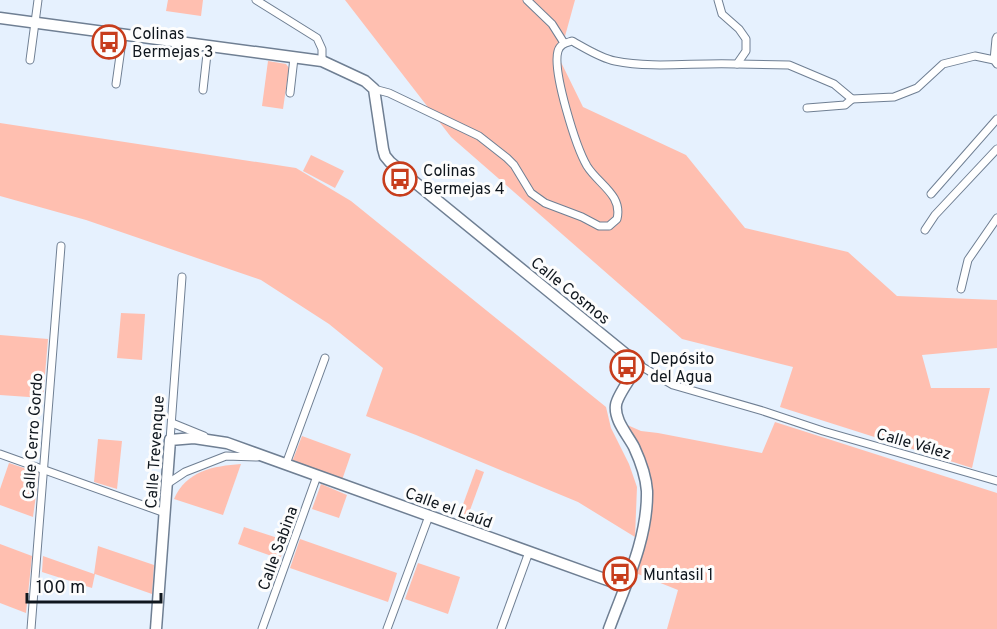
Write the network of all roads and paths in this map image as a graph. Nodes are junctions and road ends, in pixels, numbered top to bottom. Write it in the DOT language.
graph roads {
  1 [pos="38,0"];
  2 [pos="256,0"];
  3 [pos="527,0"];
  4 [pos="718,0"];
  5 [pos="0,18"];
  6 [pos="35,23"];
  7 [pos="123,34"];
  8 [pos="997,37"];
  9 [pos="564,43"];
  10 [pos="208,45"];
  11 [pos="294,58"];
  12 [pos="30,60"];
  13 [pos="322,62"];
  14 [pos="995,62"];
  15 [pos="737,64"];
  16 [pos="116,84"];
  17 [pos="374,89"];
  18 [pos="203,90"];
  19 [pos="290,93"];
  20 [pos="852,99"];
  21 [pos="807,108"];
  22 [pos="997,118"];
  23 [pos="997,149"];
  24 [pos="931,194"];
  25 [pos="997,218"];
  26 [pos="926,230"];
  27 [pos="61,246"];
  28 [pos="183,277"];
  29 [pos="961,289"];
  30 [pos="325,358"];
  31 [pos="639,365"];
  32 [pos="172,423"];
  33 [pos="823,431"];
  34 [pos="170,440"];
  35 [pos="218,441"];
  36 [pos="0,454"];
  37 [pos="263,457"];
  38 [pos="286,465"];
  39 [pos="43,469"];
  40 [pos="317,476"];
  41 [pos="997,481"];
  42 [pos="167,484"];
  43 [pos="165,513"];
  44 [pos="429,516"];
  45 [pos="529,552"];
  46 [pos="624,586"];
  47 [pos="31,629"];
  48 [pos="156,629"];
  49 [pos="262,629"];
  50 [pos="387,629"];
  51 [pos="501,629"];
  52 [pos="609,629"];
  1 -- 6 [label="street"];
  2 -- 13 [label="street"];
  3 -- 9 [label="street"];
  4 -- 15 [label="street"];
  5 -- 6 [label="street"];
  6 -- 7 [label="street"];
  6 -- 12 [label="street"];
  7 -- 10 [label="street"];
  7 -- 16 [label="street"];
  8 -- 14 [label="street"];
  9 -- 15 [label="street"];
  9 -- 17 [label="street"];
  10 -- 11 [label="street"];
  10 -- 18 [label="street"];
  11 -- 13 [label="street"];
  11 -- 19 [label="street"];
  13 -- 17 [label="street"];
  14 -- 20 [label="street"];
  15 -- 20 [label="street"];
  17 -- 31 [label="street, Calle Cosmos"];
  20 -- 21 [label="street"];
  22 -- 24 [label="street"];
  23 -- 26 [label="street"];
  25 -- 29 [label="street"];
  27 -- 39 [label="street, Calle Cerro Gordo"];
  28 -- 32 [label="street, Calle Trevenque"];
  30 -- 38 [label="street"];
  31 -- 33 [label="street, Calle Cosmos"];
  31 -- 46 [label="street"];
  32 -- 34 [label="street, Calle Trevenque"];
  32 -- 35 [label="street, Calle el Laúd"];
  33 -- 41 [label="street, Calle Vélez"];
  34 -- 35 [label="street, Calle el Laúd"];
  34 -- 42 [label="street, Calle Trevenque"];
  35 -- 37 [label="street, Calle el Laúd"];
  36 -- 39 [label="street"];
  37 -- 38 [label="street, Calle el Laúd"];
  37 -- 42 [label="street, Calle el Laúd"];
  38 -- 40 [label="street, Calle el Laúd"];
  39 -- 43 [label="street"];
  39 -- 47 [label="street, Calle Cerro Gordo"];
  40 -- 44 [label="street, Calle el Laúd"];
  40 -- 49 [label="street, Calle Sabina"];
  42 -- 43 [label="street, Calle Trevenque"];
  43 -- 48 [label="street, Calle Trevenque"];
  44 -- 45 [label="street, Calle el Laúd"];
  44 -- 50 [label="street"];
  45 -- 46 [label="street, Calle el Laúd"];
  45 -- 51 [label="street"];
  46 -- 52 [label="street"];
}
